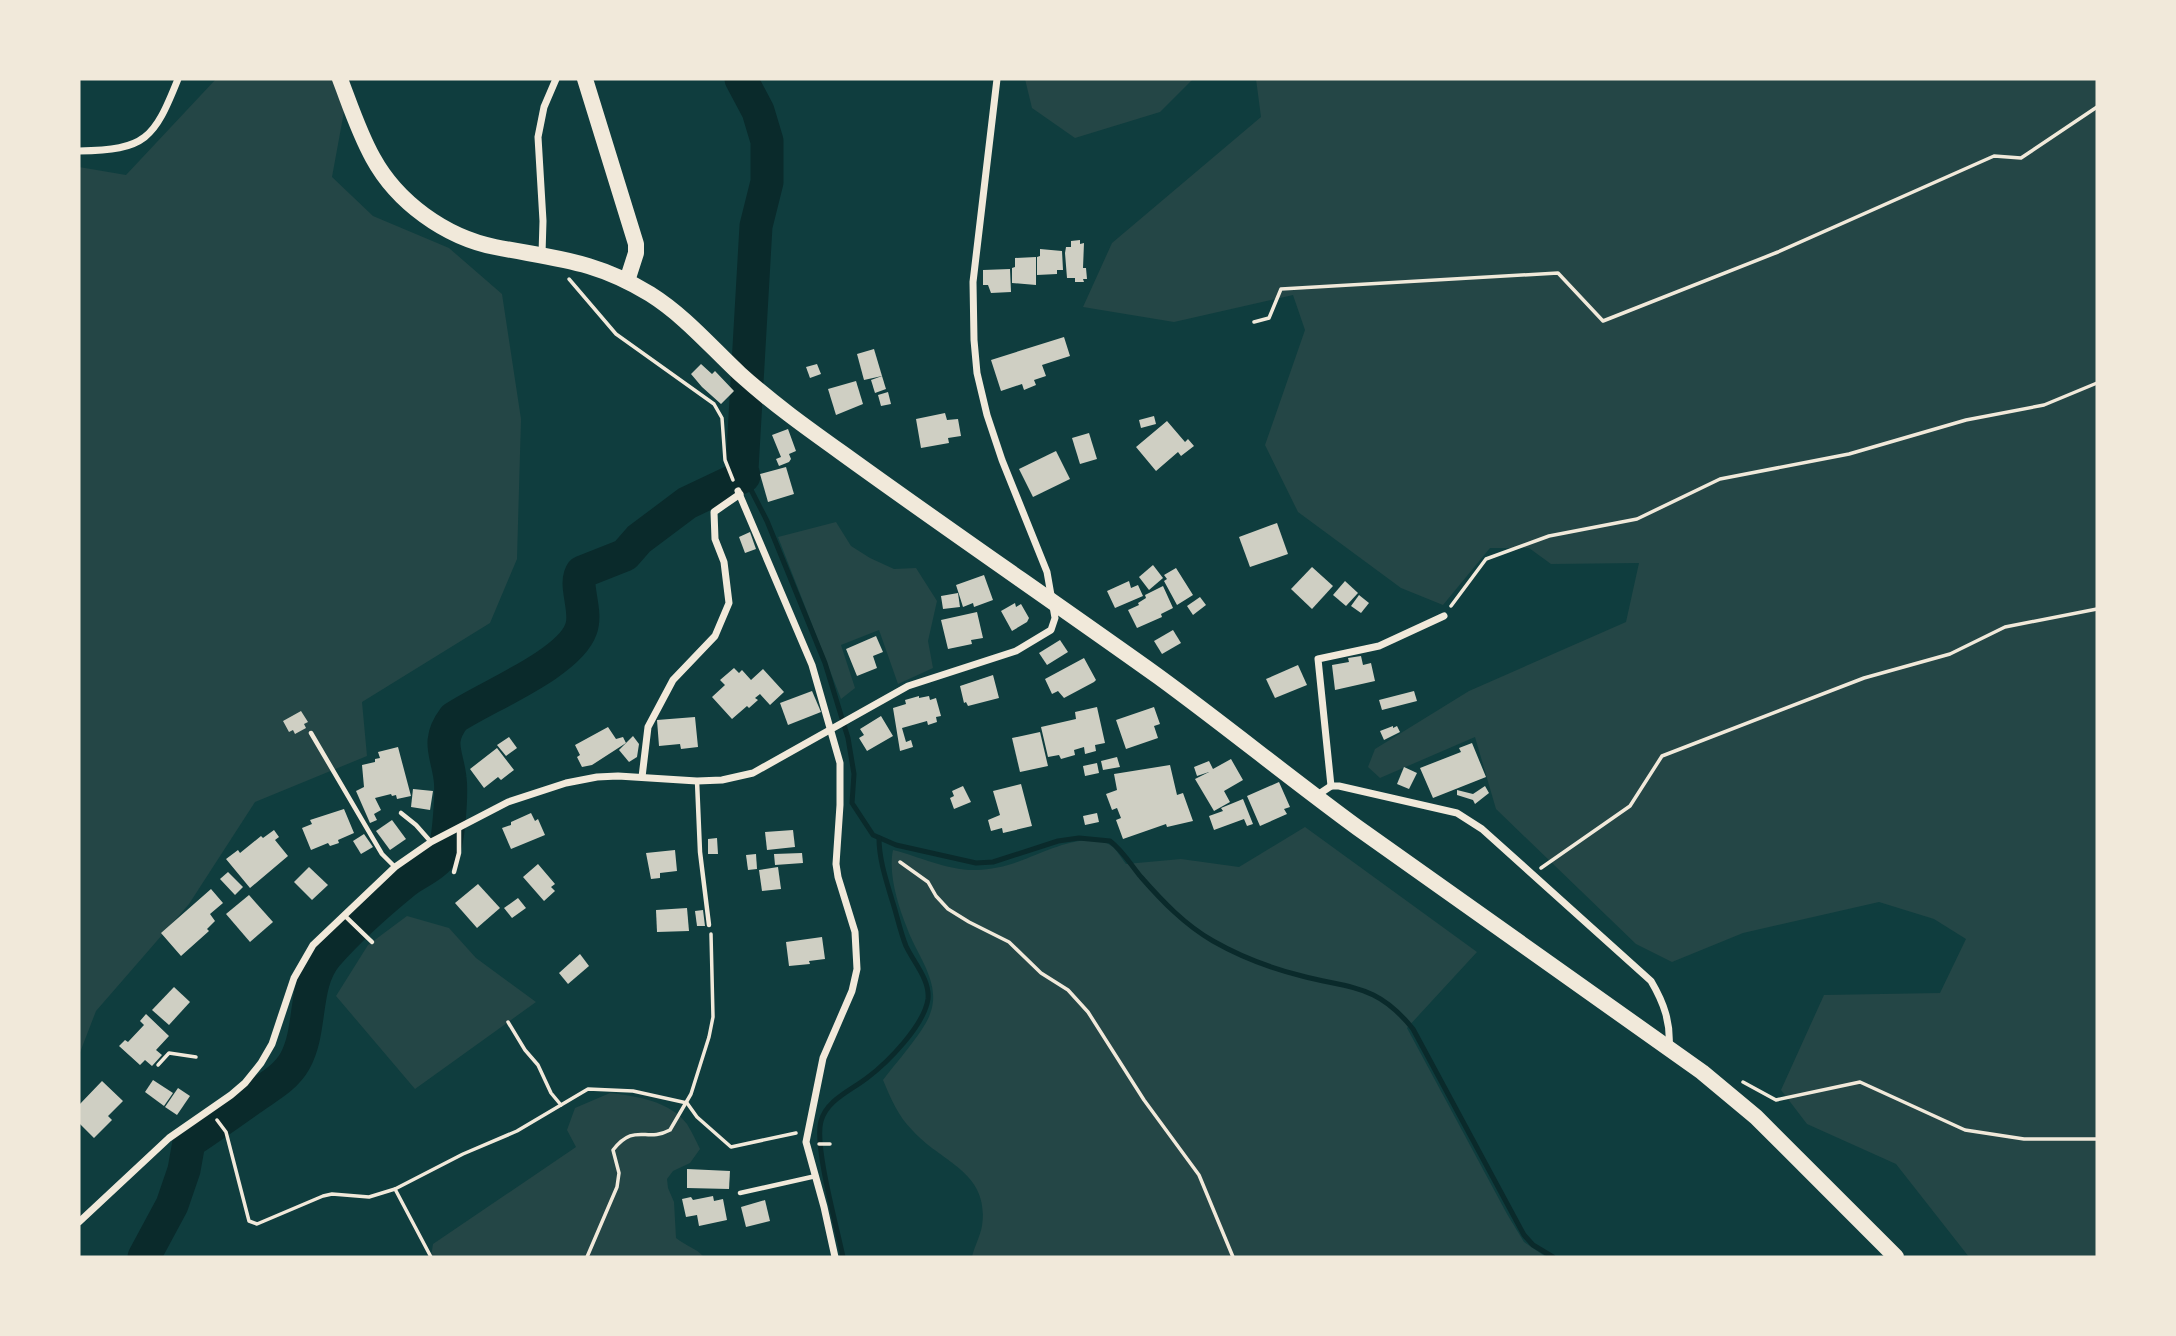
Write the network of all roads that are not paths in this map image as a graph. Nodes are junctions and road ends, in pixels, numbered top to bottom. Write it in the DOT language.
graph roads {
  1 [pos="178,79"];
  2 [pos="340,79"];
  3 [pos="556,79"];
  4 [pos="585,79"];
  5 [pos="996,79"];
  6 [pos="79,151"];
  7 [pos="542,254"];
  8 [pos="627,281"];
  9 [pos="1050,601"];
  10 [pos="1444,616"];
  11 [pos="832,729"];
  12 [pos="311,733"];
  13 [pos="642,777"];
  14 [pos="697,781"];
  15 [pos="1331,786"];
  16 [pos="1315,796"];
  17 [pos="401,813"];
  18 [pos="459,826"];
  19 [pos="431,842"];
  20 [pos="395,867"];
  21 [pos="454,872"];
  22 [pos="344,915"];
  23 [pos="709,925"];
  24 [pos="372,942"];
  25 [pos="1669,1048"];
  26 [pos="816,1176"];
  27 [pos="740,1193"];
  28 [pos="79,1222"];
  29 [pos="835,1257"];
  30 [pos="1896,1257"];
  1 -- 6 [label="street"];
  2 -- 7 [label="main road"];
  3 -- 7 [label="street"];
  4 -- 8 [label="main road"];
  5 -- 9 [label="street"];
  7 -- 8 [label="main road"];
  8 -- 9 [label="main road"];
  9 -- 11 [label="street"];
  9 -- 16 [label="main road"];
  10 -- 15 [label="street"];
  11 -- 13 [label="street"];
  11 -- 14 [label="street"];
  11 -- 26 [label="street"];
  12 -- 20 [label="lane"];
  13 -- 14 [label="street"];
  13 -- 18 [label="street"];
  14 -- 23 [label="lane"];
  15 -- 16 [label="street"];
  15 -- 25 [label="street"];
  16 -- 25 [label="main road"];
  17 -- 19 [label="lane"];
  18 -- 19 [label="street"];
  18 -- 21 [label="lane"];
  19 -- 20 [label="street"];
  20 -- 22 [label="street"];
  22 -- 24 [label="lane"];
  22 -- 28 [label="street"];
  25 -- 30 [label="main road"];
  26 -- 27 [label="lane"];
  26 -- 29 [label="street"];
}
